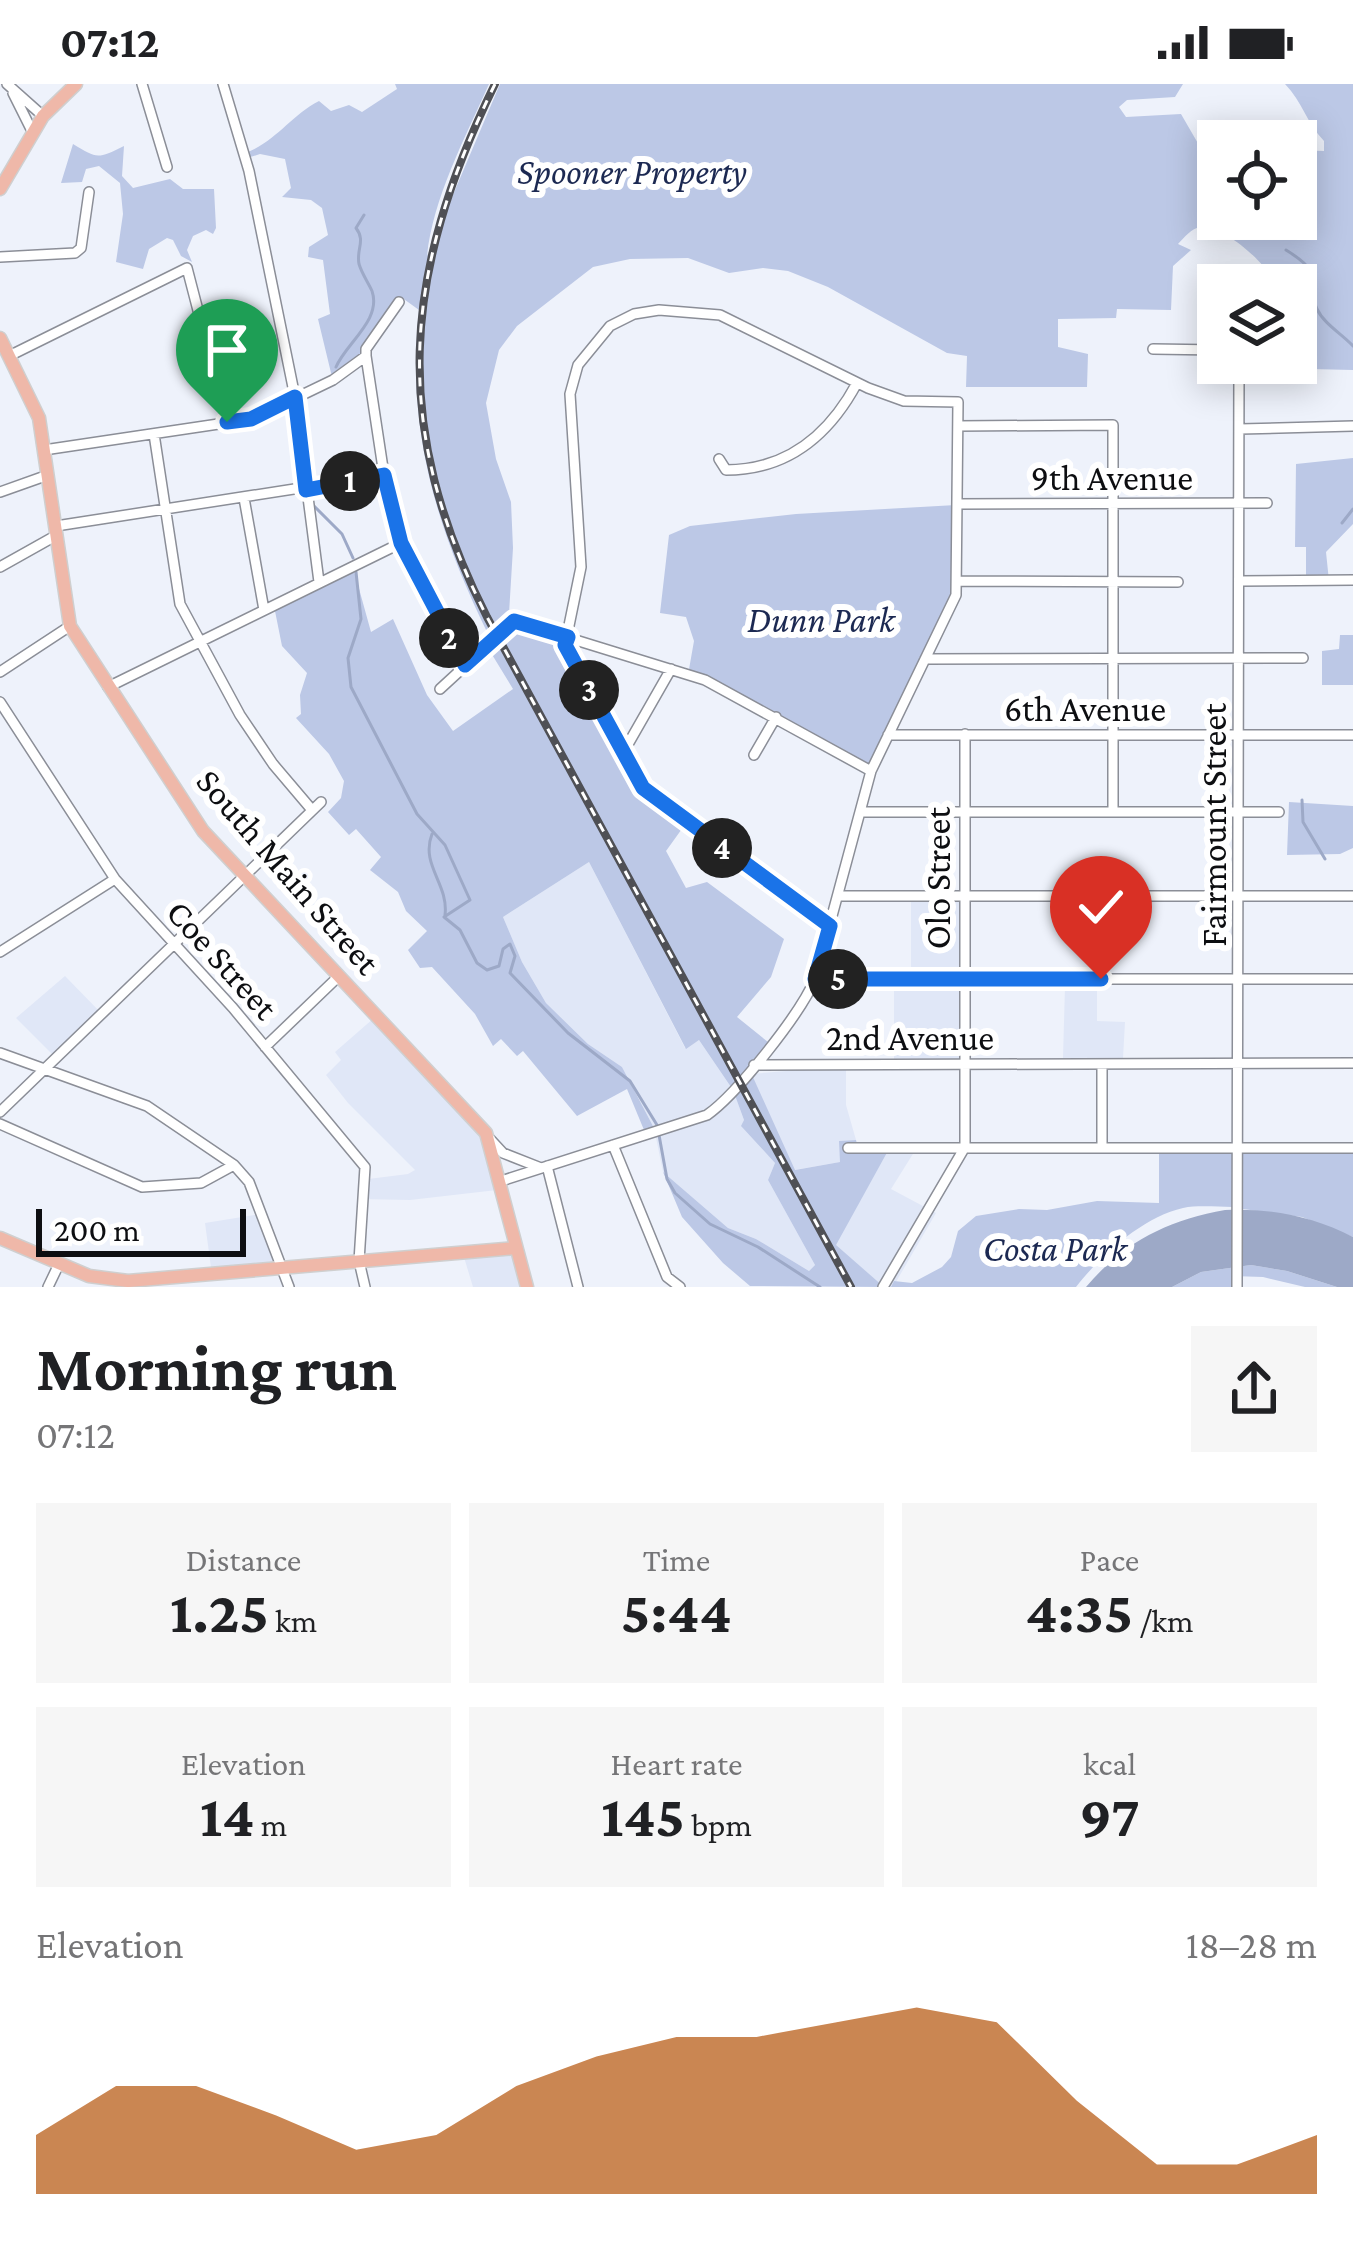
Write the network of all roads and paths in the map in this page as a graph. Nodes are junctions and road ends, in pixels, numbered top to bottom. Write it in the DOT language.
graph roads {
  1 [pos="76,84"];
  2 [pos="142,84"];
  3 [pos="223,84"];
  4 [pos="6,88"];
  5 [pos="43,116"];
  6 [pos="32,131"];
  7 [pos="167,167"];
  8 [pos="1,185"];
  9 [pos="89,192"];
  10 [pos="0,257"];
  11 [pos="399,302"];
  12 [pos="0,338"];
  13 [pos="1153,349"];
  14 [pos="1197,350"];
  15 [pos="9,356"];
  16 [pos="366,356"];
  17 [pos="857,383"];
  18 [pos="1239,384"];
  19 [pos="295,397"];
  20 [pos="227,422"];
  21 [pos="958,426"];
  22 [pos="1353,426"];
  23 [pos="1240,429"];
  24 [pos="154,434"];
  25 [pos="44,450"];
  26 [pos="719,460"];
  27 [pos="48,475"];
  28 [pos="384,475"];
  29 [pos="306,490"];
  30 [pos="0,492"];
  31 [pos="244,498"];
  32 [pos="1114,503"];
  33 [pos="1267,503"];
  34 [pos="957,504"];
  35 [pos="1239,504"];
  36 [pos="165,510"];
  37 [pos="57,531"];
  38 [pos="401,543"];
  39 [pos="0,567"];
  40 [pos="1114,580"];
  41 [pos="1353,580"];
  42 [pos="957,581"];
  43 [pos="1240,581"];
  44 [pos="319,582"];
  45 [pos="1178,582"];
  46 [pos="264,610"];
  47 [pos="70,626"];
  48 [pos="568,637"];
  49 [pos="199,641"];
  50 [pos="1114,657"];
  51 [pos="1240,657"];
  52 [pos="1303,658"];
  53 [pos="925,659"];
  54 [pos="465,665"];
  55 [pos="671,669"];
  56 [pos="0,672"];
  57 [pos="108,687"];
  58 [pos="440,688"];
  59 [pos="0,702"];
  60 [pos="776,717"];
  61 [pos="965,734"];
  62 [pos="888,735"];
  63 [pos="1114,735"];
  64 [pos="1240,735"];
  65 [pos="1353,735"];
  66 [pos="623,753"];
  67 [pos="754,755"];
  68 [pos="871,771"];
  69 [pos="964,811"];
  70 [pos="1240,811"];
  71 [pos="860,812"];
  72 [pos="1113,812"];
  73 [pos="1279,812"];
  74 [pos="244,875"];
  75 [pos="115,879"];
  76 [pos="838,896"];
  77 [pos="963,896"];
  78 [pos="1239,896"];
  79 [pos="1353,896"];
  80 [pos="830,926"];
  81 [pos="0,934"];
  82 [pos="173,943"];
  83 [pos="3,950"];
  84 [pos="339,976"];
  85 [pos="1239,978"];
  86 [pos="815,979"];
  87 [pos="1353,979"];
  88 [pos="964,980"];
  89 [pos="265,1047"];
  90 [pos="0,1053"];
  91 [pos="1353,1063"];
  92 [pos="1102,1064"];
  93 [pos="1237,1064"];
  94 [pos="754,1065"];
  95 [pos="964,1065"];
  96 [pos="44,1068"];
  97 [pos="0,1112"];
  98 [pos="0,1124"];
  99 [pos="486,1133"];
  100 [pos="613,1145"];
  101 [pos="965,1147"];
  102 [pos="1102,1147"];
  103 [pos="1237,1147"];
  104 [pos="848,1148"];
  105 [pos="1353,1148"];
  106 [pos="234,1165"];
  107 [pos="544,1167"];
  108 [pos="498,1182"];
  109 [pos="0,1238"];
  110 [pos="516,1248"];
  111 [pos="359,1261"];
  112 [pos="59,1264"];
  113 [pos="279,1268"];
  114 [pos="211,1280"];
  115 [pos="668,1282"];
  116 [pos="129,1284"];
  117 [pos="49,1287"];
  118 [pos="289,1287"];
  119 [pos="365,1287"];
  120 [pos="527,1287"];
  121 [pos="578,1287"];
  122 [pos="680,1287"];
  123 [pos="883,1287"];
  124 [pos="1237,1287"];
  1 -- 5 [label="main road"];
  2 -- 7 [label="street"];
  3 -- 19 [label="street"];
  4 -- 5 [label="street"];
  4 -- 6 [label="street"];
  5 -- 6 [label="main road"];
  6 -- 8 [label="main road"];
  9 -- 10 [label="street"];
  11 -- 16 [label="street"];
  12 -- 15 [label="main road, South Main Street"];
  13 -- 14 [label="street"];
  15 -- 20 [label="street"];
  15 -- 25 [label="main road, South Main Street"];
  16 -- 19 [label="street"];
  16 -- 28 [label="street"];
  17 -- 21 [label="street"];
  17 -- 26 [label="street"];
  17 -- 48 [label="street"];
  18 -- 23 [label="street, Fairmount Street"];
  19 -- 20 [label="street"];
  19 -- 29 [label="street"];
  20 -- 24 [label="street"];
  21 -- 32 [label="street"];
  21 -- 34 [label="street"];
  22 -- 23 [label="street"];
  23 -- 35 [label="street, Fairmount Street"];
  24 -- 25 [label="street"];
  24 -- 36 [label="street"];
  25 -- 27 [label="main road, South Main Street"];
  27 -- 30 [label="street"];
  27 -- 37 [label="main road, South Main Street"];
  28 -- 29 [label="street"];
  28 -- 38 [label="street"];
  29 -- 31 [label="street"];
  29 -- 44 [label="street"];
  31 -- 36 [label="street"];
  31 -- 46 [label="street"];
  32 -- 34 [label="street, 9th Avenue"];
  32 -- 35 [label="street, 9th Avenue"];
  32 -- 40 [label="street"];
  33 -- 35 [label="street, 9th Avenue"];
  34 -- 42 [label="street"];
  35 -- 43 [label="street, Fairmount Street"];
  36 -- 37 [label="street"];
  36 -- 49 [label="street"];
  37 -- 39 [label="street"];
  37 -- 47 [label="main road, South Main Street"];
  38 -- 44 [label="street"];
  38 -- 54 [label="street"];
  40 -- 42 [label="street"];
  40 -- 45 [label="street"];
  40 -- 50 [label="street"];
  41 -- 43 [label="street"];
  42 -- 53 [label="street"];
  43 -- 51 [label="street, Fairmount Street"];
  44 -- 46 [label="street"];
  46 -- 49 [label="street"];
  47 -- 56 [label="street"];
  47 -- 57 [label="main road, South Main Street"];
  48 -- 54 [label="street"];
  48 -- 55 [label="street"];
  48 -- 66 [label="street"];
  49 -- 57 [label="street"];
  49 -- 74 [label="street"];
  50 -- 51 [label="street"];
  50 -- 53 [label="street"];
  50 -- 63 [label="street"];
  51 -- 52 [label="street"];
  51 -- 64 [label="street, Fairmount Street"];
  53 -- 62 [label="street"];
  54 -- 58 [label="street"];
  55 -- 60 [label="street"];
  55 -- 66 [label="street"];
  57 -- 74 [label="main road, South Main Street"];
  59 -- 75 [label="street, Coe Street"];
  60 -- 67 [label="street"];
  60 -- 68 [label="street"];
  61 -- 62 [label="street, 6th Avenue"];
  61 -- 63 [label="street, 6th Avenue"];
  61 -- 69 [label="street, Olo Street"];
  62 -- 68 [label="street"];
  63 -- 64 [label="street, 6th Avenue"];
  63 -- 72 [label="street"];
  64 -- 65 [label="street, 6th Avenue"];
  64 -- 70 [label="street, Fairmount Street"];
  66 -- 80 [label="street"];
  68 -- 71 [label="street"];
  69 -- 71 [label="street"];
  69 -- 72 [label="street"];
  69 -- 77 [label="street, Olo Street"];
  70 -- 72 [label="street"];
  70 -- 73 [label="street"];
  70 -- 78 [label="street, Fairmount Street"];
  71 -- 76 [label="street"];
  74 -- 82 [label="street"];
  74 -- 84 [label="main road, South Main Street"];
  75 -- 82 [label="street, Coe Street"];
  75 -- 83 [label="street"];
  76 -- 77 [label="street"];
  76 -- 80 [label="street"];
  77 -- 78 [label="street"];
  77 -- 88 [label="street, Olo Street"];
  78 -- 79 [label="street"];
  78 -- 85 [label="street, Fairmount Street"];
  80 -- 86 [label="street"];
  81 -- 83 [label="street"];
  82 -- 89 [label="street, Coe Street"];
  82 -- 96 [label="street"];
  84 -- 89 [label="street"];
  84 -- 99 [label="main road, South Main Street"];
  85 -- 87 [label="street"];
  85 -- 88 [label="street"];
  85 -- 93 [label="street, Fairmount Street"];
  86 -- 88 [label="street"];
  86 -- 94 [label="street"];
  88 -- 95 [label="street, Olo Street"];
  89 -- 111 [label="street, Coe Street"];
  90 -- 96 [label="street"];
  91 -- 93 [label="street, 2nd Avenue"];
  92 -- 93 [label="street, 2nd Avenue"];
  92 -- 95 [label="street, 2nd Avenue"];
  92 -- 102 [label="street"];
  93 -- 103 [label="street, Fairmount Street"];
  94 -- 95 [label="street, 2nd Avenue"];
  94 -- 100 [label="street"];
  95 -- 101 [label="street, Olo Street"];
  96 -- 97 [label="street"];
  96 -- 106 [label="street"];
  98 -- 106 [label="street"];
  99 -- 107 [label="street"];
  99 -- 108 [label="main road, South Main Street"];
  100 -- 107 [label="street"];
  100 -- 115 [label="street"];
  101 -- 102 [label="street"];
  101 -- 104 [label="street"];
  101 -- 123 [label="street"];
  102 -- 103 [label="street"];
  103 -- 105 [label="street"];
  103 -- 124 [label="street, Fairmount Street"];
  106 -- 113 [label="street"];
  107 -- 108 [label="street"];
  107 -- 121 [label="street"];
  108 -- 110 [label="main road, South Main Street"];
  109 -- 112 [label="main road"];
  110 -- 111 [label="main road"];
  110 -- 120 [label="main road, South Main Street"];
  111 -- 113 [label="main road"];
  111 -- 119 [label="street, Coe Street"];
  112 -- 116 [label="main road"];
  112 -- 117 [label="street"];
  113 -- 114 [label="main road"];
  113 -- 118 [label="street"];
  114 -- 116 [label="main road"];
  115 -- 122 [label="street"];
}
